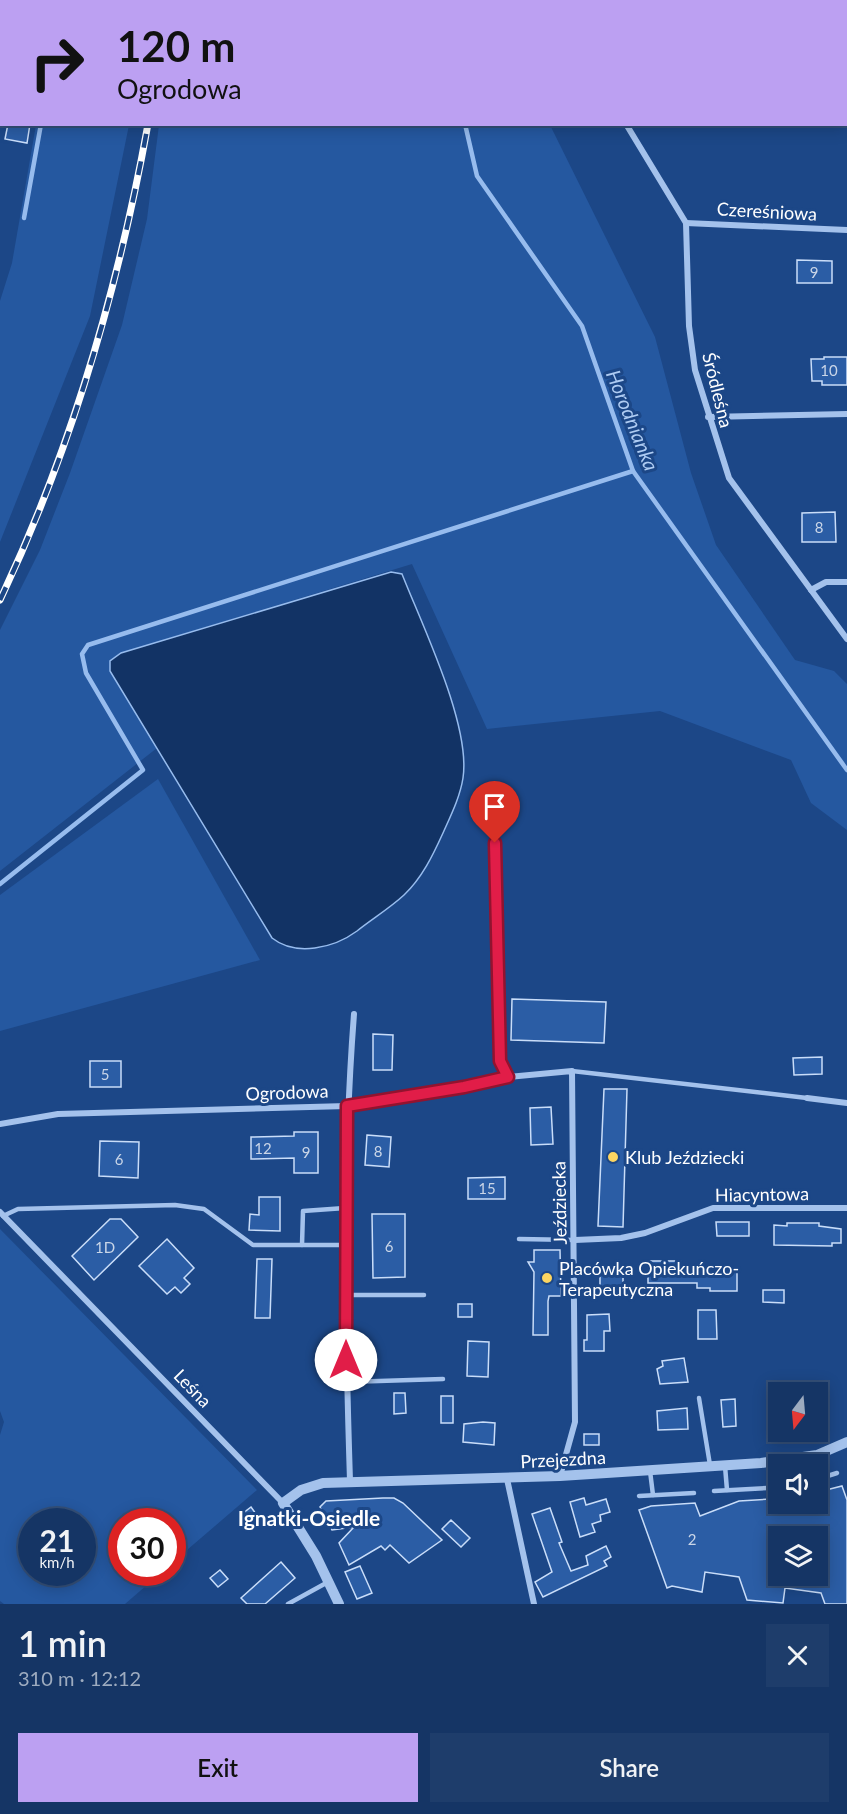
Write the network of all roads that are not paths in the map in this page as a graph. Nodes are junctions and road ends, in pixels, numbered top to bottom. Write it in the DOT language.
graph roads {
  1 [pos="627,126"];
  2 [pos="686,223"];
  3 [pos="847,230"];
  4 [pos="847,414"];
  5 [pos="708,417"];
  6 [pos="847,582"];
  7 [pos="811,590"];
  8 [pos="847,639"];
  9 [pos="495,843"];
  10 [pos="354,1014"];
  11 [pos="572,1071"];
  12 [pos="508,1077"];
  13 [pos="807,1098"];
  14 [pos="847,1102"];
  15 [pos="347,1106"];
  16 [pos="0,1124"];
  17 [pos="345,1208"];
  18 [pos="847,1208"];
  19 [pos="2,1214"];
  20 [pos="519,1239"];
  21 [pos="575,1240"];
  22 [pos="302,1245"];
  23 [pos="345,1245"];
  24 [pos="424,1295"];
  25 [pos="346,1296"];
  26 [pos="443,1379"];
  27 [pos="346,1382"];
  28 [pos="699,1398"];
  29 [pos="847,1442"];
  30 [pos="819,1454"];
  31 [pos="768,1463"];
  32 [pos="710,1465"];
  33 [pos="724,1465"];
  34 [pos="650,1469"];
  35 [pos="837,1473"];
  36 [pos="560,1476"];
  37 [pos="828,1476"];
  38 [pos="507,1479"];
  39 [pos="350,1481"];
  40 [pos="767,1488"];
  41 [pos="727,1490"];
  42 [pos="714,1491"];
  43 [pos="694,1493"];
  44 [pos="653,1495"];
  45 [pos="639,1496"];
  46 [pos="283,1503"];
  47 [pos="328,1582"];
  48 [pos="288,1604"];
  49 [pos="339,1604"];
  50 [pos="534,1604"];
  1 -- 2 [label="street, Śródleśna"];
  2 -- 3 [label="street, Czereśniowa"];
  2 -- 5 [label="street, Śródleśna"];
  4 -- 5 [label="street"];
  5 -- 7 [label="street, Śródleśna"];
  6 -- 7 [label="street"];
  7 -- 8 [label="street, Śródleśna"];
  9 -- 12 [label="lane"];
  10 -- 15 [label="street"];
  11 -- 12 [label="street, Ogrodowa"];
  11 -- 13 [label="lane"];
  11 -- 21 [label="street, Jeździecka"];
  12 -- 15 [label="street, Ogrodowa"];
  13 -- 14 [label="street"];
  15 -- 16 [label="street, Ogrodowa"];
  15 -- 17 [label="street"];
  17 -- 22 [label="lane"];
  17 -- 23 [label="street"];
  18 -- 21 [label="street, Hiacyntowa"];
  19 -- 22 [label="lane"];
  19 -- 46 [label="street, Leśna"];
  20 -- 21 [label="lane"];
  21 -- 36 [label="street, Jeździecka"];
  22 -- 23 [label="lane"];
  23 -- 25 [label="street"];
  24 -- 25 [label="lane"];
  25 -- 27 [label="street"];
  26 -- 27 [label="lane"];
  27 -- 39 [label="street"];
  28 -- 32 [label="lane"];
  29 -- 30 [label="street, Przejezdna"];
  31 -- 33 [label="street, Przejezdna"];
  32 -- 33 [label="street, Przejezdna"];
  32 -- 34 [label="street, Przejezdna"];
  33 -- 41 [label="lane"];
  34 -- 36 [label="street, Przejezdna"];
  34 -- 44 [label="lane"];
  35 -- 37 [label="lane"];
  36 -- 38 [label="street, Przejezdna"];
  38 -- 39 [label="street, Przejezdna"];
  38 -- 50 [label="street"];
  39 -- 46 [label="street, Przejezdna"];
  40 -- 41 [label="lane"];
  41 -- 42 [label="lane"];
  43 -- 44 [label="lane"];
  44 -- 45 [label="lane"];
  46 -- 47 [label="street, Leśna"];
  47 -- 48 [label="lane"];
  47 -- 49 [label="street, Leśna"];
}
